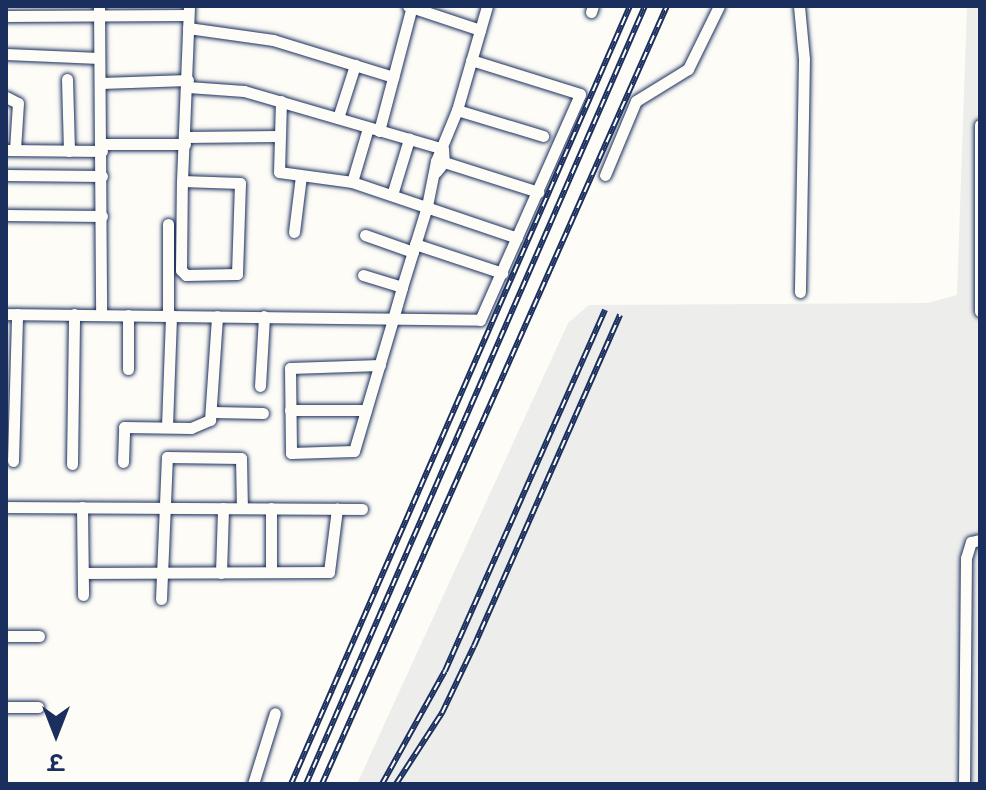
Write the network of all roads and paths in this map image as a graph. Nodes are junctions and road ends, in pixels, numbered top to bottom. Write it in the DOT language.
graph roads {
  1 [pos="411,6"];
  2 [pos="487,6"];
  3 [pos="719,6"];
  4 [pos="799,6"];
  5 [pos="99,11"];
  6 [pos="6,16"];
  7 [pos="189,16"];
  8 [pos="480,30"];
  9 [pos="6,54"];
  10 [pos="99,58"];
  11 [pos="471,60"];
  12 [pos="355,65"];
  13 [pos="393,77"];
  14 [pos="67,79"];
  15 [pos="101,83"];
  16 [pos="188,84"];
  17 [pos="6,97"];
  18 [pos="281,101"];
  19 [pos="457,110"];
  20 [pos="338,118"];
  21 [pos="980,125"];
  22 [pos="374,129"];
  23 [pos="278,136"];
  24 [pos="543,136"];
  25 [pos="409,139"];
  26 [pos="185,140"];
  27 [pos="102,147"];
  28 [pos="443,149"];
  29 [pos="10,150"];
  30 [pos="69,151"];
  31 [pos="444,162"];
  32 [pos="436,172"];
  33 [pos="6,175"];
  34 [pos="605,175"];
  35 [pos="102,176"];
  36 [pos="301,176"];
  37 [pos="182,181"];
  38 [pos="352,182"];
  39 [pos="538,192"];
  40 [pos="392,195"];
  41 [pos="427,206"];
  42 [pos="6,215"];
  43 [pos="102,216"];
  44 [pos="168,224"];
  45 [pos="294,232"];
  46 [pos="365,235"];
  47 [pos="517,238"];
  48 [pos="414,248"];
  49 [pos="502,273"];
  50 [pos="363,275"];
  51 [pos="402,287"];
  52 [pos="800,292"];
  53 [pos="980,311"];
  54 [pos="11,314"];
  55 [pos="74,314"];
  56 [pos="101,314"];
  57 [pos="170,314"];
  58 [pos="128,315"];
  59 [pos="217,316"];
  60 [pos="264,316"];
  61 [pos="393,319"];
  62 [pos="380,365"];
  63 [pos="128,369"];
  64 [pos="260,386"];
  65 [pos="290,410"];
  66 [pos="366,410"];
  67 [pos="213,412"];
  68 [pos="263,413"];
  69 [pos="167,426"];
  70 [pos="10,442"];
  71 [pos="13,461"];
  72 [pos="123,462"];
  73 [pos="72,464"];
  74 [pos="6,507"];
  75 [pos="82,507"];
  76 [pos="164,507"];
  77 [pos="223,508"];
  78 [pos="242,508"];
  79 [pos="271,508"];
  80 [pos="337,509"];
  81 [pos="362,509"];
  82 [pos="980,540"];
  83 [pos="271,572"];
  84 [pos="83,573"];
  85 [pos="161,573"];
  86 [pos="221,573"];
  87 [pos="83,595"];
  88 [pos="161,599"];
  89 [pos="6,636"];
  90 [pos="39,636"];
  91 [pos="6,707"];
  92 [pos="38,707"];
  93 [pos="275,713"];
  94 [pos="253,784"];
  95 [pos="964,784"];
  1 -- 8 [label="street"];
  1 -- 13 [label="street"];
  2 -- 8 [label="street"];
  3 -- 34 [label="street"];
  4 -- 52 [label="street"];
  5 -- 6 [label="street"];
  5 -- 7 [label="street"];
  5 -- 10 [label="street"];
  7 -- 12 [label="street"];
  7 -- 16 [label="street"];
  8 -- 11 [label="street"];
  9 -- 10 [label="street"];
  10 -- 15 [label="street"];
  11 -- 19 [label="street"];
  11 -- 39 [label="street"];
  12 -- 13 [label="street"];
  12 -- 20 [label="street"];
  13 -- 22 [label="street"];
  14 -- 30 [label="street"];
  15 -- 16 [label="street"];
  15 -- 27 [label="street"];
  16 -- 18 [label="street"];
  16 -- 26 [label="street"];
  17 -- 29 [label="street"];
  18 -- 20 [label="street"];
  18 -- 23 [label="street"];
  19 -- 24 [label="street"];
  19 -- 28 [label="street"];
  20 -- 22 [label="street"];
  21 -- 53 [label="street"];
  22 -- 25 [label="street"];
  22 -- 38 [label="street"];
  23 -- 26 [label="street"];
  23 -- 36 [label="street"];
  25 -- 28 [label="street"];
  25 -- 40 [label="street"];
  26 -- 27 [label="street"];
  26 -- 37 [label="street"];
  27 -- 30 [label="street"];
  27 -- 35 [label="street"];
  28 -- 31 [label="street"];
  28 -- 32 [label="street"];
  29 -- 30 [label="street"];
  31 -- 32 [label="street"];
  31 -- 39 [label="street"];
  32 -- 41 [label="street"];
  33 -- 35 [label="street"];
  35 -- 43 [label="street"];
  36 -- 38 [label="street"];
  36 -- 45 [label="street"];
  37 -- 37 [label="street"];
  38 -- 40 [label="street"];
  39 -- 47 [label="street"];
  40 -- 41 [label="street"];
  41 -- 47 [label="street"];
  41 -- 48 [label="street"];
  42 -- 43 [label="street"];
  43 -- 56 [label="street"];
  44 -- 57 [label="street"];
  46 -- 48 [label="street"];
  47 -- 49 [label="street"];
  48 -- 49 [label="street"];
  48 -- 51 [label="street"];
  49 -- 61 [label="street"];
  50 -- 51 [label="street"];
  51 -- 61 [label="street"];
  54 -- 55 [label="street"];
  54 -- 70 [label="street"];
  55 -- 56 [label="street"];
  55 -- 73 [label="street"];
  56 -- 58 [label="street"];
  57 -- 58 [label="street"];
  57 -- 59 [label="street"];
  57 -- 69 [label="street"];
  58 -- 63 [label="street"];
  59 -- 60 [label="street"];
  59 -- 67 [label="street"];
  60 -- 61 [label="street"];
  60 -- 64 [label="street"];
  61 -- 62 [label="street"];
  62 -- 65 [label="street"];
  62 -- 66 [label="street"];
  65 -- 66 [label="street"];
  65 -- 66 [label="street"];
  67 -- 68 [label="street"];
  67 -- 69 [label="street"];
  69 -- 72 [label="street"];
  70 -- 71 [label="street"];
  74 -- 75 [label="street"];
  75 -- 76 [label="street"];
  75 -- 84 [label="street"];
  76 -- 77 [label="street"];
  76 -- 78 [label="street"];
  76 -- 85 [label="street"];
  77 -- 78 [label="street"];
  77 -- 86 [label="street"];
  78 -- 79 [label="street"];
  79 -- 80 [label="street"];
  79 -- 83 [label="street"];
  80 -- 81 [label="street"];
  80 -- 83 [label="street"];
  82 -- 95 [label="street"];
  83 -- 86 [label="street"];
  84 -- 85 [label="street"];
  84 -- 87 [label="street"];
  85 -- 86 [label="street"];
  85 -- 88 [label="street"];
  89 -- 90 [label="street"];
  91 -- 92 [label="street"];
  93 -- 94 [label="street"];
}
